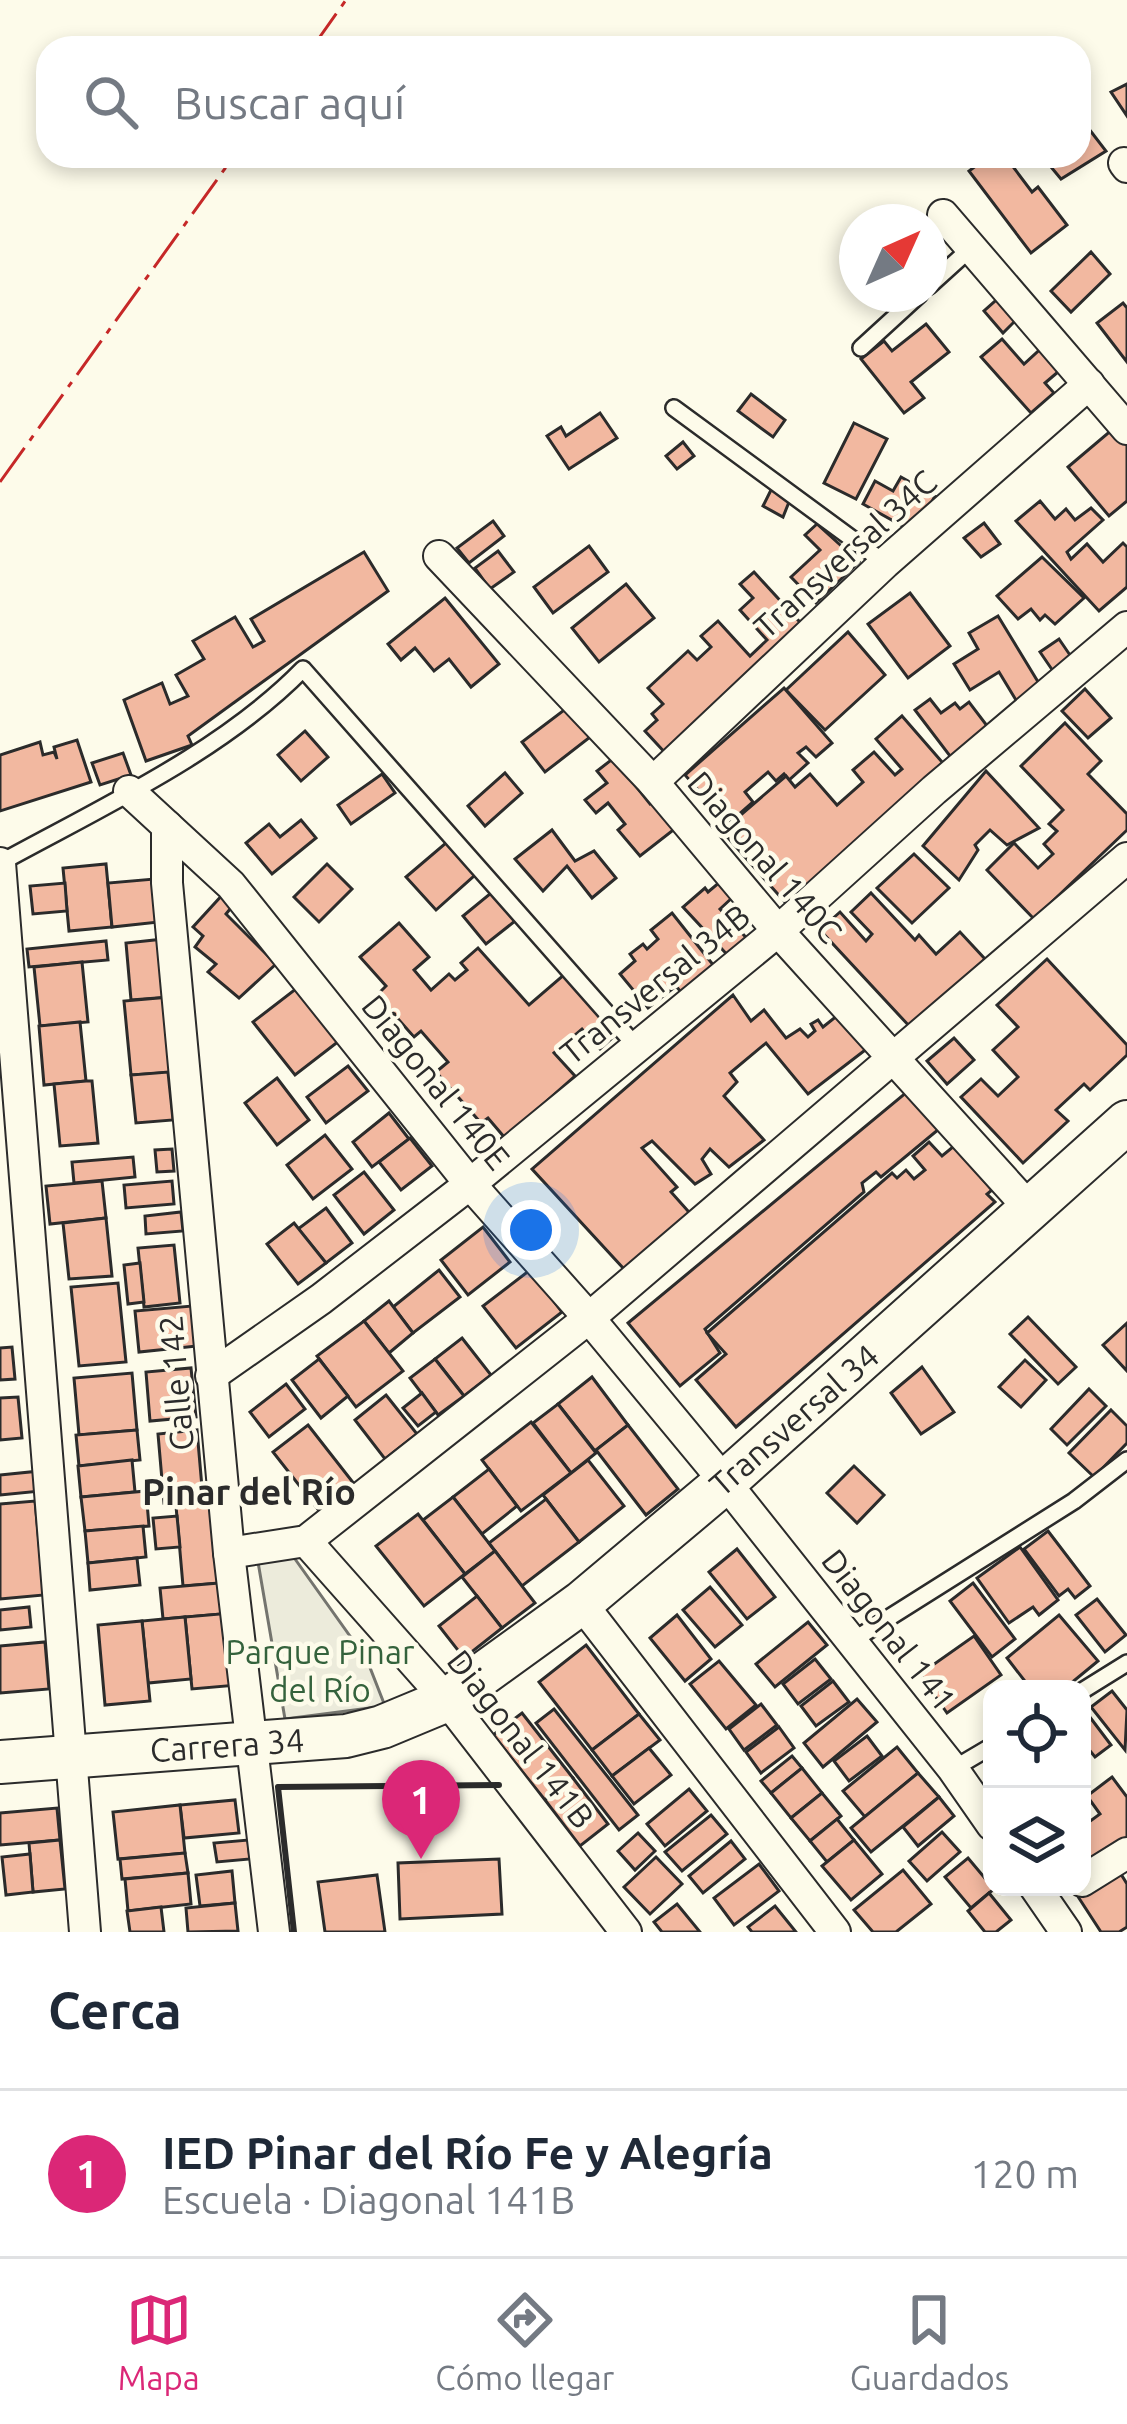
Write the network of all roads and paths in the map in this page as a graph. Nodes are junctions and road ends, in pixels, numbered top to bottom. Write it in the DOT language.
graph roads {
  1 [pos="947,219"];
  2 [pos="972,247"];
  3 [pos="947,270"];
  4 [pos="900,312"];
  5 [pos="860,348"];
  6 [pos="1089,384"];
  7 [pos="674,408"];
  8 [pos="1123,416"];
  9 [pos="439,556"];
  10 [pos="886,562"];
  11 [pos="1127,627"];
  12 [pos="653,782"];
  13 [pos="129,791"];
  14 [pos="167,826"];
  15 [pos="1127,858"];
  16 [pos="0,863"];
  17 [pos="778,931"];
  18 [pos="635,1045"];
  19 [pos="896,1057"];
  20 [pos="1127,1122"];
  21 [pos="470,1184"];
  22 [pos="1031,1210"];
  23 [pos="589,1318"];
  24 [pos="211,1376"];
  25 [pos="1127,1460"];
  26 [pos="725,1482"];
  27 [pos="306,1541"];
  28 [pos="229,1553"];
  29 [pos="581,1603"];
  30 [pos="852,1641"];
  31 [pos="1127,1663"];
  32 [pos="1091,1685"];
  33 [pos="447,1700"];
  34 [pos="252,1744"];
  35 [pos="983,1751"];
  36 [pos="70,1756"];
  37 [pos="0,1762"];
  38 [pos="953,1769"];
  39 [pos="983,1812"];
  40 [pos="1127,1853"];
  41 [pos="1091,1875"];
  42 [pos="1041,1896"];
  43 [pos="85,1932"];
  44 [pos="274,1932"];
  45 [pos="626,1932"];
  46 [pos="835,1932"];
  47 [pos="1066,1932"];
  1 -- 2 [label="street"];
  2 -- 3 [label="lane"];
  2 -- 6 [label="street"];
  4 -- 5 [label="lane"];
  6 -- 8 [label="street"];
  6 -- 10 [label="street, Transversal 34C"];
  7 -- 10 [label="lane"];
  9 -- 12 [label="street, Diagonal 140C"];
  10 -- 12 [label="street, Transversal 34C"];
  11 -- 17 [label="street, Transversal 34B"];
  12 -- 17 [label="street, Diagonal 140C"];
  13 -- 14 [label="street, Diagonal 140E"];
  13 -- 16 [label="lane"];
  13 -- 18 [label="lane"];
  14 -- 21 [label="street, Diagonal 140E"];
  14 -- 24 [label="street, Calle 142"];
  15 -- 19 [label="street"];
  16 -- 36 [label="street"];
  17 -- 18 [label="street, Transversal 34B"];
  17 -- 19 [label="street, Diagonal 140C"];
  18 -- 21 [label="street, Transversal 34B"];
  19 -- 22 [label="street, Diagonal 140C"];
  19 -- 23 [label="street"];
  20 -- 22 [label="street, Transversal 34"];
  21 -- 23 [label="street, Diagonal 140E"];
  21 -- 24 [label="street, Transversal 34B"];
  22 -- 26 [label="street, Transversal 34"];
  23 -- 26 [label="street, Diagonal 140E"];
  23 -- 27 [label="street"];
  24 -- 28 [label="street, Calle 142"];
  25 -- 30 [label="lane"];
  26 -- 29 [label="street, Transversal 34"];
  26 -- 30 [label="street, Diagonal 141"];
  27 -- 28 [label="street"];
  27 -- 33 [label="street, Diagonal 141B"];
  28 -- 34 [label="street, Calle 142"];
  29 -- 33 [label="street, Transversal 34"];
  29 -- 46 [label="street"];
  30 -- 38 [label="street, Diagonal 141"];
  31 -- 32 [label="lane"];
  33 -- 34 [label="street, Carrera 34"];
  33 -- 45 [label="street, Diagonal 141B"];
  34 -- 36 [label="street, Carrera 34"];
  34 -- 44 [label="street, Calle 142"];
  35 -- 38 [label="lane"];
  36 -- 37 [label="street, Carrera 34"];
  36 -- 43 [label="street"];
  38 -- 39 [label="street, Diagonal 141"];
  40 -- 41 [label="street"];
  42 -- 47 [label="street"];
}
